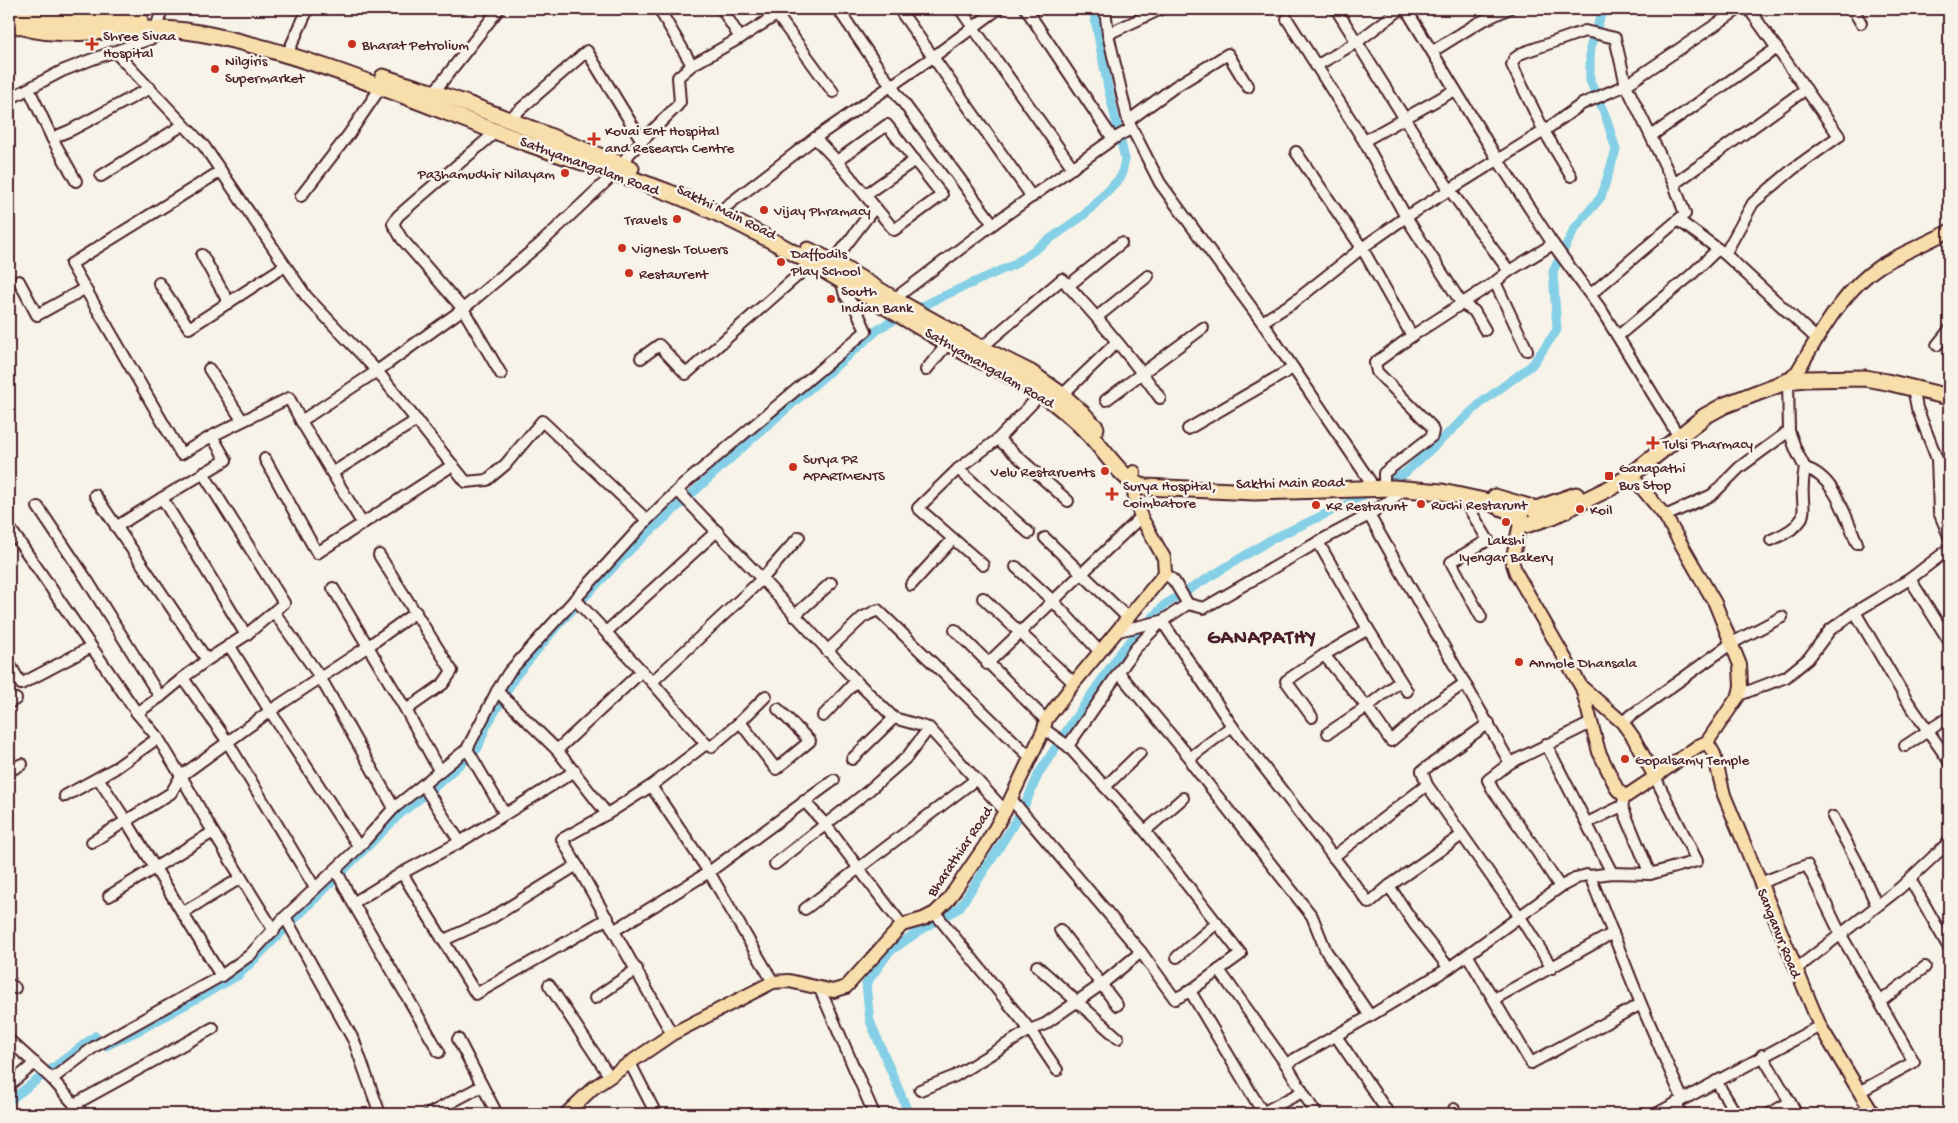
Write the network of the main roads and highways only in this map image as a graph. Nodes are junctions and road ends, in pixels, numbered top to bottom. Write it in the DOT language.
graph roads {
  1 [pos="9,9"];
  2 [pos="159,19"];
  3 [pos="9,22"];
  4 [pos="618,169"];
  5 [pos="1949,231"];
  6 [pos="892,302"];
  7 [pos="926,323"];
  8 [pos="1793,377"];
  9 [pos="1949,388"];
  10 [pos="1949,397"];
  11 [pos="1631,475"];
  12 [pos="1133,477"];
  13 [pos="1392,484"];
  14 [pos="1576,500"];
  15 [pos="1524,506"];
  16 [pos="1520,522"];
  17 [pos="1582,688"];
  18 [pos="1707,742"];
  19 [pos="1655,778"];
  20 [pos="566,1114"];
  21 [pos="1873,1114"];
  1 -- 2 [label="highway, Sakthi Main Road"];
  2 -- 3 [label="highway, Sathyamangalam Road"];
  2 -- 4 [label="highway, Sathyamangalam Road"];
  2 -- 4 [label="highway, Sakthi Main Road"];
  4 -- 6 [label="highway, Sathyamangalam Road"];
  4 -- 6 [label="highway, Sakthi Main Road"];
  5 -- 8 [label="main road"];
  6 -- 7 [label="highway, Sakthi Main Road"];
  7 -- 12 [label="highway, Sathyamangalam Road"];
  7 -- 12 [label="highway, Sakthi Main Road"];
  8 -- 9 [label="highway"];
  8 -- 10 [label="highway"];
  8 -- 11 [label="highway"];
  8 -- 14 [label="highway"];
  11 -- 14 [label="highway"];
  11 -- 18 [label="main road"];
  12 -- 13 [label="highway, Sakthi Main Road"];
  12 -- 13 [label="highway"];
  12 -- 20 [label="main road, Bharathiar Road"];
  13 -- 15 [label="highway, Sakthi Main Road"];
  13 -- 16 [label="highway"];
  14 -- 15 [label="highway, Sakthi Main Road"];
  14 -- 16 [label="highway"];
  15 -- 16 [label="main road"];
  16 -- 17 [label="main road"];
  17 -- 19 [label="main road"];
  17 -- 19 [label="main road"];
  18 -- 19 [label="main road"];
  18 -- 21 [label="main road, Sanganur Road"];
}
